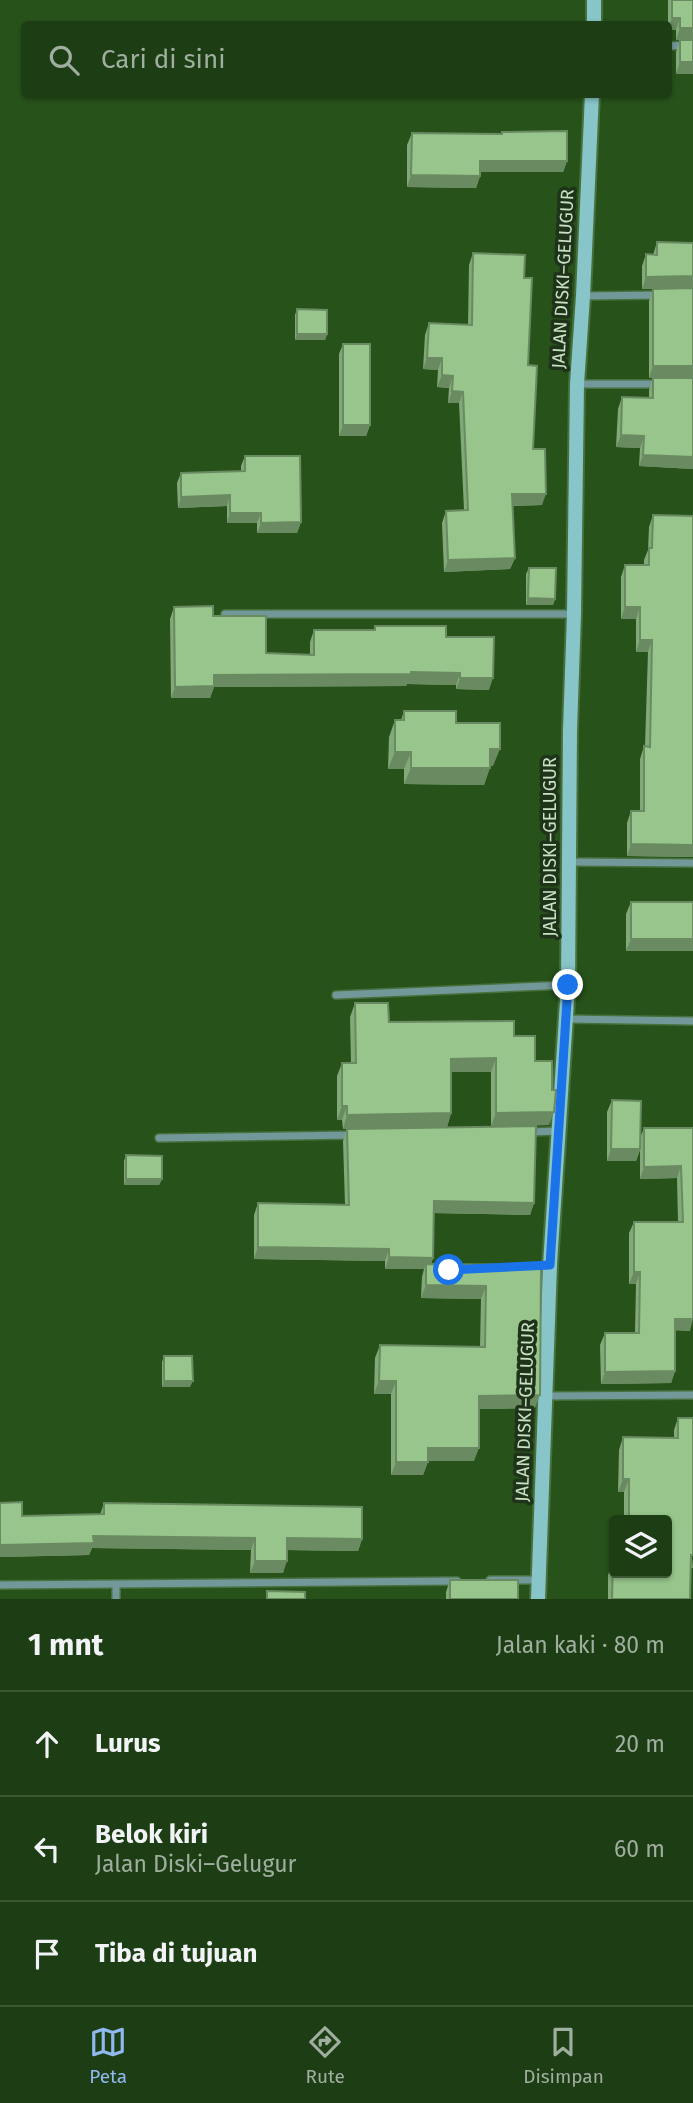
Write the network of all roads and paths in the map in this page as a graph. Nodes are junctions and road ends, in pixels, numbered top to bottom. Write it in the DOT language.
graph roads {
  1 [pos="594,0"];
  2 [pos="594,21"];
  3 [pos="693,45"];
  4 [pos="672,46"];
  5 [pos="592,98"];
  6 [pos="666,295"];
  7 [pos="583,296"];
  8 [pos="577,384"];
  9 [pos="667,384"];
  10 [pos="225,614"];
  11 [pos="574,614"];
  12 [pos="570,862"];
  13 [pos="693,863"];
  14 [pos="568,985"];
  15 [pos="336,995"];
  16 [pos="564,1019"];
  17 [pos="693,1021"];
  18 [pos="557,1131"];
  19 [pos="516,1132"];
  20 [pos="365,1134"];
  21 [pos="159,1138"];
  22 [pos="693,1395"];
  23 [pos="545,1396"];
  24 [pos="484,1580"];
  25 [pos="538,1580"];
  26 [pos="470,1581"];
  27 [pos="0,1585"];
  28 [pos="116,1585"];
  29 [pos="116,1599"];
  30 [pos="538,1599"];
  1 -- 2 [label="main road"];
  3 -- 4 [label="street"];
  5 -- 7 [label="main road, JALAN DISKI–GELUGUR"];
  6 -- 7 [label="street"];
  7 -- 8 [label="main road, JALAN DISKI–GELUGUR"];
  8 -- 9 [label="street"];
  8 -- 11 [label="main road, JALAN DISKI–GELUGUR"];
  10 -- 11 [label="street"];
  11 -- 12 [label="main road, JALAN DISKI–GELUGUR"];
  12 -- 13 [label="street"];
  12 -- 14 [label="main road, JALAN DISKI–GELUGUR"];
  14 -- 15 [label="street"];
  14 -- 16 [label="main road, JALAN DISKI–GELUGUR"];
  16 -- 17 [label="street"];
  16 -- 18 [label="main road, JALAN DISKI–GELUGUR"];
  18 -- 19 [label="street"];
  18 -- 23 [label="main road, JALAN DISKI–GELUGUR"];
  20 -- 21 [label="street"];
  22 -- 23 [label="street"];
  23 -- 25 [label="main road, JALAN DISKI–GELUGUR"];
  24 -- 25 [label="street"];
  25 -- 30 [label="main road, JALAN DISKI–GELUGUR"];
  26 -- 28 [label="street"];
  27 -- 28 [label="street"];
  28 -- 29 [label="street"];
}
